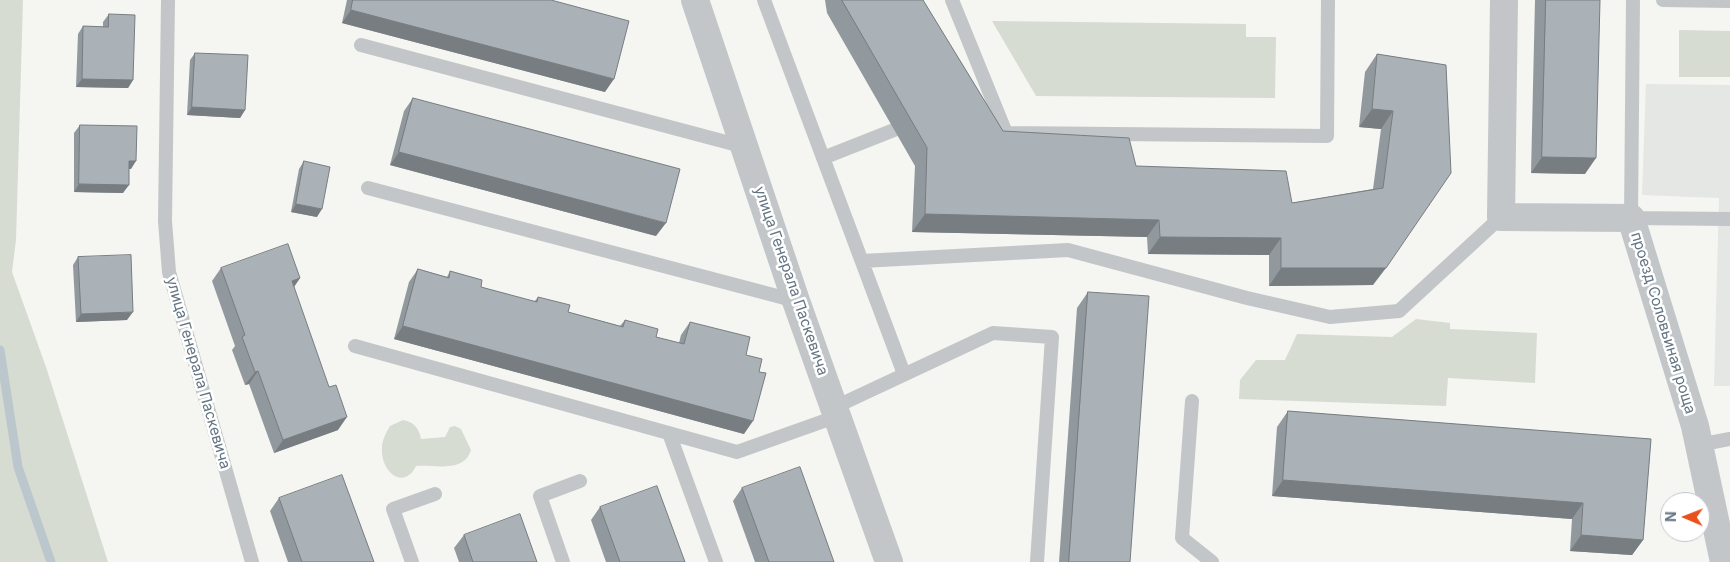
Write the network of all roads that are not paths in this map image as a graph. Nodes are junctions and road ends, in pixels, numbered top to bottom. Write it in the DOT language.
graph roads {
  1 [pos="168,0"];
  2 [pos="695,0"];
  3 [pos="764,0"];
  4 [pos="952,0"];
  5 [pos="1328,0"];
  6 [pos="1504,0"];
  7 [pos="1633,0"];
  8 [pos="1663,0"];
  9 [pos="1730,1"];
  10 [pos="361,45"];
  11 [pos="989,90"];
  12 [pos="972,98"];
  13 [pos="894,130"];
  14 [pos="745,147"];
  15 [pos="823,158"];
  16 [pos="368,188"];
  17 [pos="1501,217"];
  18 [pos="1631,218"];
  19 [pos="1730,220"];
  20 [pos="862,262"];
  21 [pos="796,301"];
  22 [pos="356,346"];
  23 [pos="904,374"];
  24 [pos="1192,401"];
  25 [pos="836,411"];
  26 [pos="669,433"];
  27 [pos="1730,439"];
  28 [pos="1698,445"];
  29 [pos="580,481"];
  30 [pos="435,494"];
  31 [pos="252,562"];
  32 [pos="412,562"];
  33 [pos="564,562"];
  34 [pos="716,562"];
  35 [pos="889,562"];
  36 [pos="1037,562"];
  37 [pos="1212,562"];
  38 [pos="1724,562"];
  1 -- 31 [label="lane, улица Генерала Паскевича"];
  2 -- 14 [label="street, улица Генерала Паскевича"];
  3 -- 15 [label="lane"];
  4 -- 11 [label="lane"];
  5 -- 11 [label="lane"];
  6 -- 17 [label="street"];
  7 -- 18 [label="lane"];
  8 -- 9 [label="lane"];
  10 -- 14 [label="lane"];
  11 -- 12 [label="lane"];
  13 -- 15 [label="lane"];
  14 -- 21 [label="street, улица Генерала Паскевича"];
  15 -- 20 [label="lane"];
  16 -- 21 [label="lane"];
  17 -- 18 [label="street, проезд Соловьиная роща"];
  17 -- 20 [label="lane"];
  18 -- 19 [label="lane"];
  18 -- 28 [label="street, проезд Соловьиная роща"];
  20 -- 23 [label="lane"];
  21 -- 25 [label="street, улица Генерала Паскевича"];
  22 -- 26 [label="lane"];
  23 -- 25 [label="lane"];
  23 -- 36 [label="lane"];
  24 -- 37 [label="lane"];
  25 -- 26 [label="lane"];
  25 -- 35 [label="street, улица Генерала Паскевича"];
  26 -- 34 [label="lane"];
  27 -- 28 [label="lane"];
  28 -- 38 [label="street, проезд Соловьиная роща"];
  29 -- 33 [label="lane"];
  30 -- 32 [label="lane"];
}
